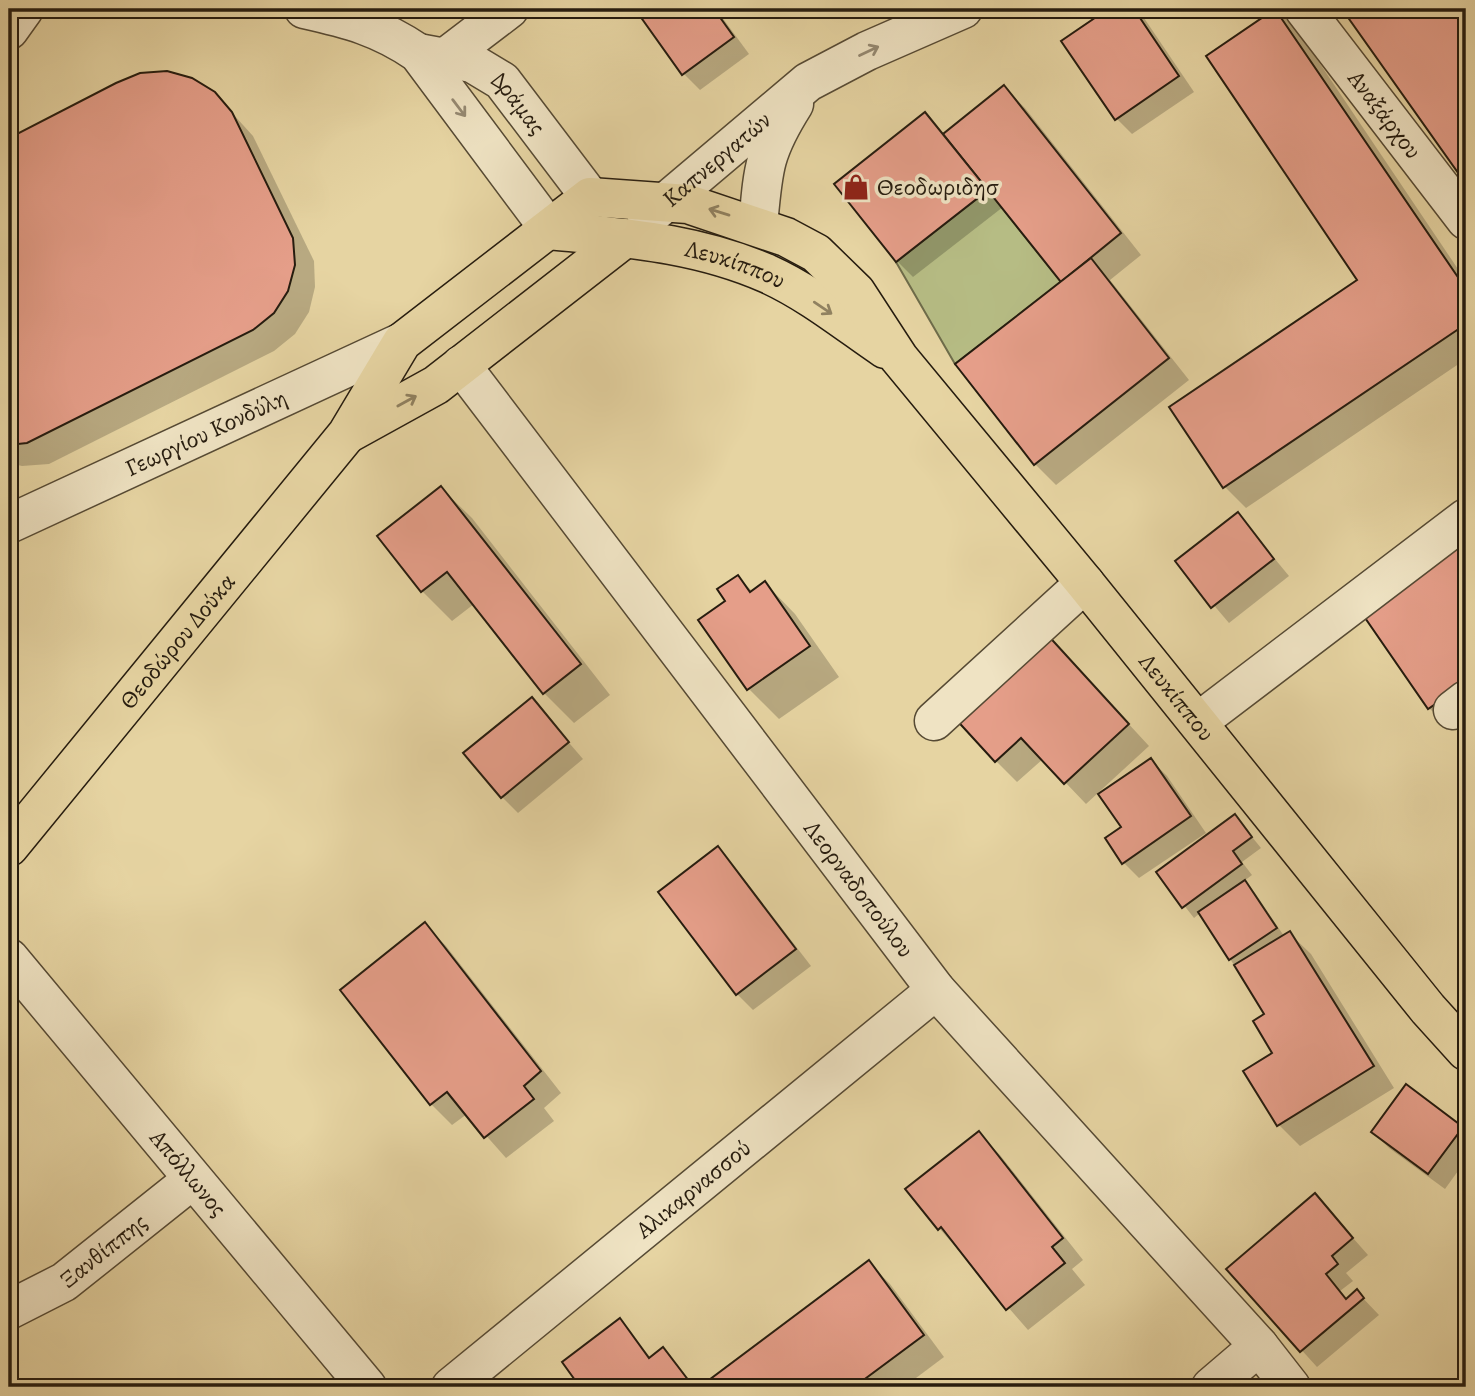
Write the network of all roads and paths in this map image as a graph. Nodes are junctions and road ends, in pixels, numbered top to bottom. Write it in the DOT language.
graph roads {
  1 [pos="24,9"];
  2 [pos="304,9"];
  3 [pos="509,9"];
  4 [pos="963,9"];
  5 [pos="1304,9"];
  6 [pos="9,30"];
  7 [pos="432,55"];
  8 [pos="808,82"];
  9 [pos="590,197"];
  10 [pos="666,201"];
  11 [pos="1466,220"];
  12 [pos="758,226"];
  13 [pos="550,230"];
  14 [pos="625,238"];
  15 [pos="402,342"];
  16 [pos="899,358"];
  17 [pos="461,365"];
  18 [pos="347,434"];
  19 [pos="1466,518"];
  20 [pos="9,524"];
  21 [pos="1085,583"];
  22 [pos="934,721"];
  23 [pos="1198,722"];
  24 [pos="9,847"];
  25 [pos="9,958"];
  26 [pos="936,990"];
  27 [pos="1461,1045"];
  28 [pos="192,1181"];
  29 [pos="9,1310"];
  30 [pos="1259,1346"];
  31 [pos="458,1385"];
  32 [pos="367,1387"];
  33 [pos="1211,1387"];
  34 [pos="1291,1387"];
  1 -- 6 [label="street"];
  2 -- 7 [label="street, Δράμας"];
  3 -- 7 [label="street"];
  8 -- 4 [label="street, Καπνεργατών, one-way"];
  5 -- 11 [label="street, Αναξάρχου"];
  7 -- 9 [label="street, Δράμας"];
  7 -- 13 [label="street, Δράμας, one-way"];
  8 -- 10 [label="street, Καπνεργατών"];
  8 -- 12 [label="street, Καπνεργατών"];
  9 -- 10 [label="main road, Λευκίππου"];
  9 -- 13 [label="main road, Θεοδώρου Δούκα"];
  12 -- 10 [label="main road, Λευκίππου, one-way"];
  10 -- 14 [label="street, Καπνεργατών"];
  12 -- 16 [label="main road, Λευκίππου"];
  13 -- 14 [label="main road, Λευκίππου"];
  13 -- 15 [label="main road, Θεοδώρου Δούκα"];
  14 -- 16 [label="main road, Λευκίππου, one-way"];
  14 -- 17 [label="main road, Θεοδώρου Δούκα"];
  15 -- 18 [label="main road, Θεοδώρου Δούκα"];
  15 -- 20 [label="street, Γεωργίου Κονδύλη"];
  16 -- 21 [label="main road, Λευκίππου"];
  18 -- 17 [label="main road, Θεοδώρου Δούκα, one-way"];
  17 -- 26 [label="street, Λεορναδοπούλου"];
  18 -- 24 [label="main road, Θεοδώρου Δούκα"];
  19 -- 23 [label="street"];
  21 -- 22 [label="street"];
  21 -- 23 [label="main road, Λευκίππου"];
  23 -- 27 [label="main road, Λευκίππου"];
  25 -- 28 [label="street, Απόλλωνος"];
  26 -- 30 [label="street, Λεορναδοπούλου"];
  26 -- 31 [label="street, Αλικαρνασσού"];
  28 -- 29 [label="street, Ξανθίππης"];
  28 -- 32 [label="street, Απόλλωνος"];
  30 -- 33 [label="street"];
  30 -- 34 [label="street, Λεορναδοπούλου"];
}
